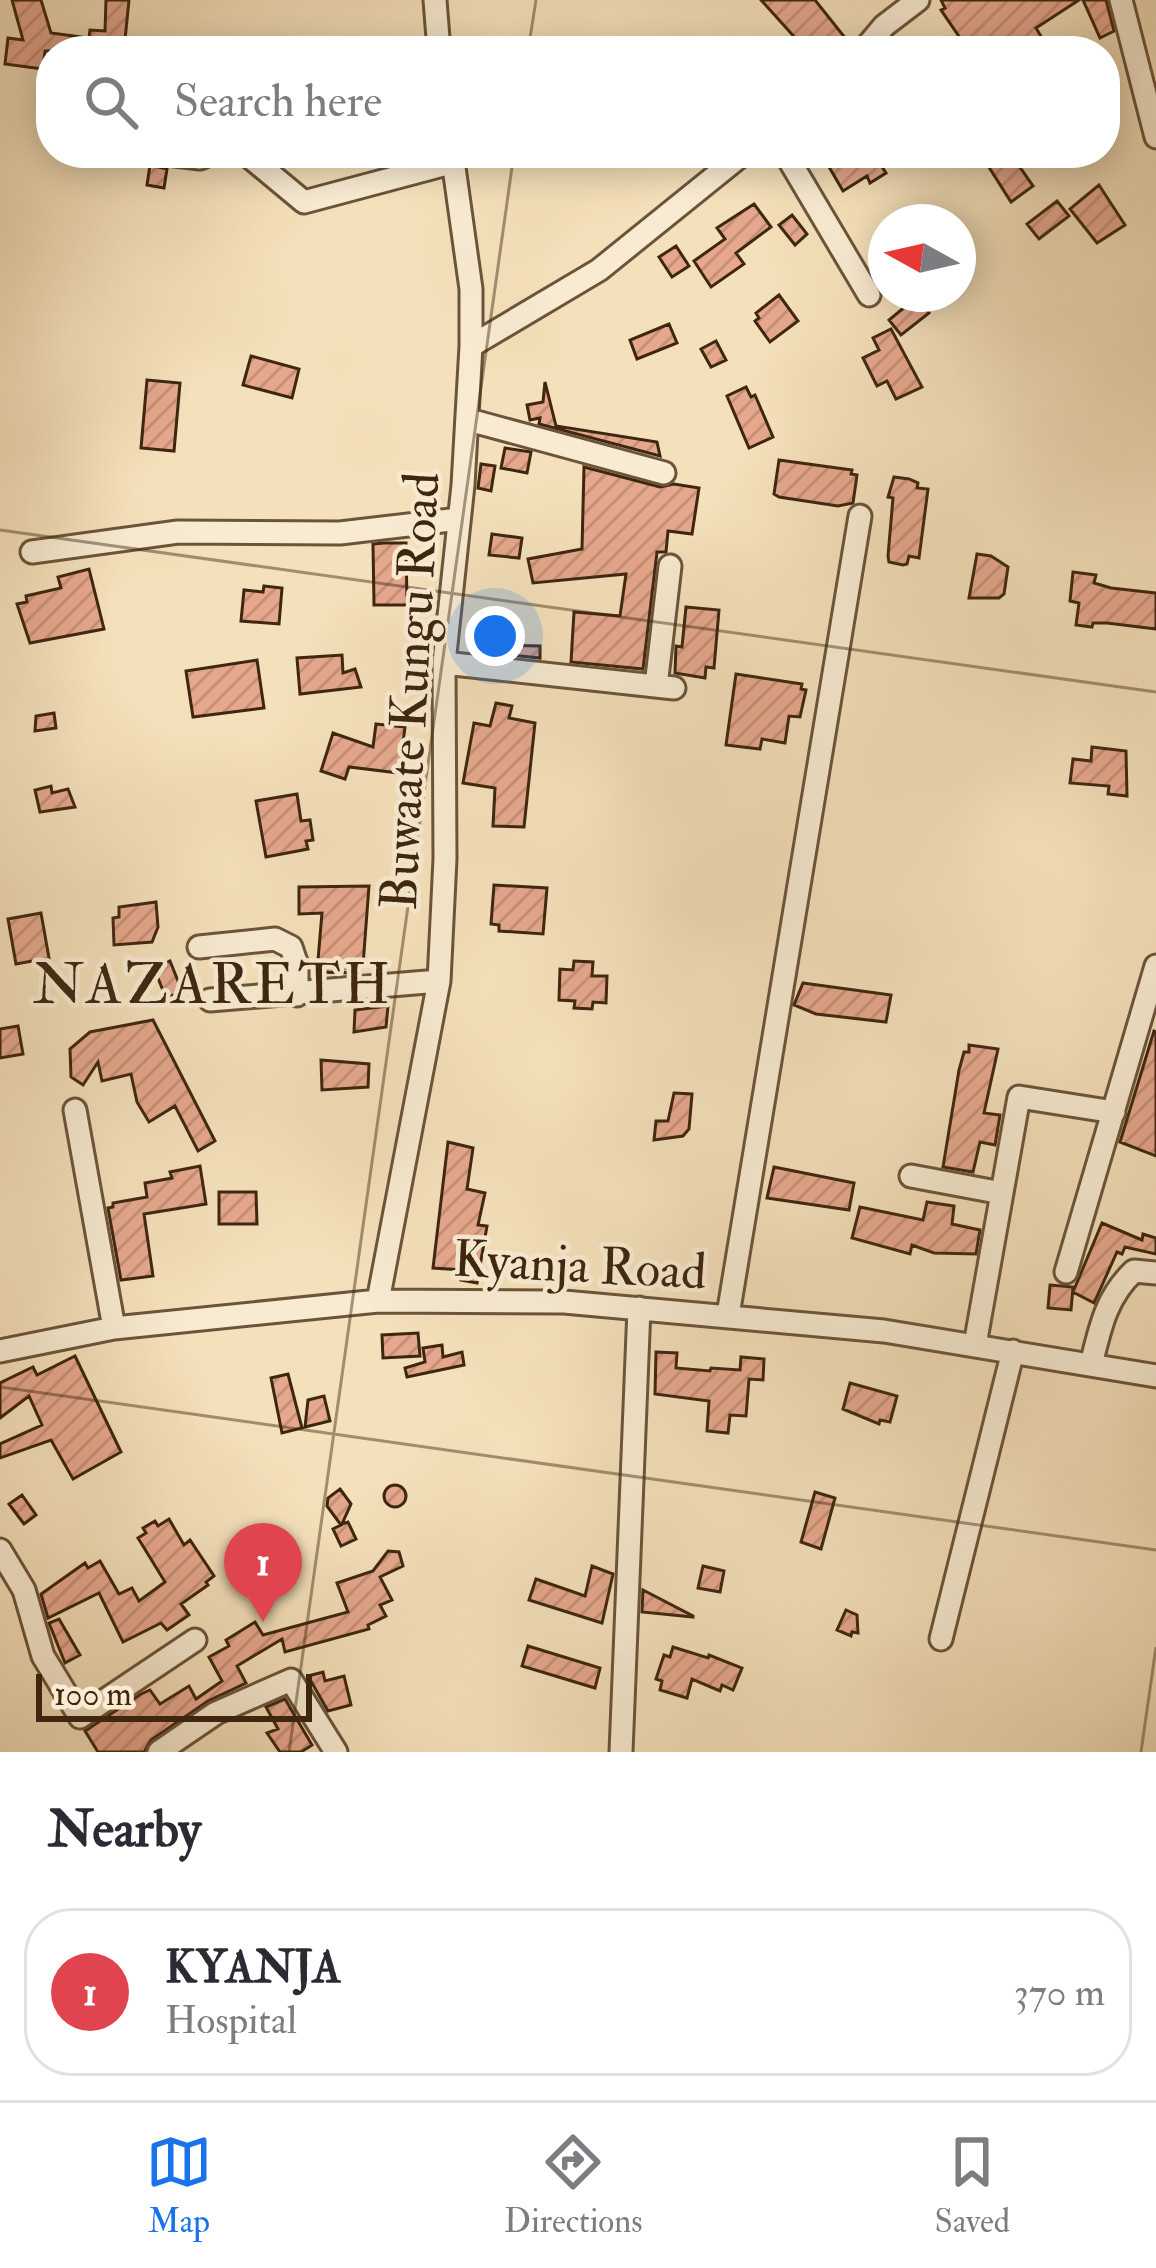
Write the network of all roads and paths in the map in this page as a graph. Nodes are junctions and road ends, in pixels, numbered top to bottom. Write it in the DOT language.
graph roads {
  1 [pos="435,0"];
  2 [pos="918,0"];
  3 [pos="1121,0"];
  4 [pos="438,36"];
  5 [pos="876,36"];
  6 [pos="1156,136"];
  7 [pos="262,168"];
  8 [pos="419,168"];
  9 [pos="454,168"];
  10 [pos="725,168"];
  11 [pos="794,168"];
  12 [pos="868,293"];
  13 [pos="471,346"];
  14 [pos="469,420"];
  15 [pos="664,473"];
  16 [pos="860,516"];
  17 [pos="459,518"];
  18 [pos="32,552"];
  19 [pos="670,566"];
  20 [pos="444,663"];
  21 [pos="200,947"];
  22 [pos="1156,966"];
  23 [pos="439,981"];
  24 [pos="297,995"];
  25 [pos="210,1000"];
  26 [pos="75,1110"];
  27 [pos="1114,1112"];
  28 [pos="911,1176"];
  29 [pos="1002,1192"];
  30 [pos="1066,1272"];
  31 [pos="1156,1273"];
  32 [pos="378,1301"];
  33 [pos="639,1308"];
  34 [pos="728,1315"];
  35 [pos="114,1328"];
  36 [pos="975,1345"];
  37 [pos="1013,1351"];
  38 [pos="0,1352"];
  39 [pos="1091,1365"];
  40 [pos="1156,1376"];
  41 [pos="0,1550"];
  42 [pos="940,1639"];
  43 [pos="195,1640"];
  44 [pos="159,1752"];
  45 [pos="336,1752"];
  46 [pos="621,1752"];
  1 -- 4 [label="street"];
  2 -- 5 [label="street"];
  3 -- 6 [label="street"];
  7 -- 8 [label="street"];
  9 -- 13 [label="street, Buwaate Kungu Road"];
  10 -- 13 [label="street"];
  11 -- 12 [label="street"];
  13 -- 14 [label="street, Buwaate Kungu Road"];
  14 -- 15 [label="street"];
  14 -- 17 [label="street, Buwaate Kungu Road"];
  16 -- 34 [label="street"];
  17 -- 18 [label="street"];
  17 -- 20 [label="street, Buwaate Kungu Road"];
  19 -- 20 [label="street"];
  20 -- 23 [label="street, Buwaate Kungu Road"];
  21 -- 24 [label="street"];
  22 -- 27 [label="street"];
  23 -- 24 [label="street"];
  23 -- 32 [label="street, Buwaate Kungu Road"];
  24 -- 25 [label="street"];
  26 -- 35 [label="street"];
  27 -- 29 [label="street"];
  27 -- 30 [label="street"];
  28 -- 29 [label="street"];
  29 -- 36 [label="street"];
  31 -- 39 [label="street"];
  32 -- 33 [label="street, Kyanja Road"];
  32 -- 35 [label="street, Kyanja Road"];
  33 -- 34 [label="street, Kyanja Road"];
  33 -- 46 [label="street"];
  34 -- 36 [label="street, Kyanja Road"];
  35 -- 38 [label="street, Kyanja Road"];
  36 -- 37 [label="street, Kyanja Road"];
  37 -- 39 [label="street, Kyanja Road"];
  37 -- 42 [label="street"];
  39 -- 40 [label="street, Kyanja Road"];
  41 -- 43 [label="street"];
  44 -- 45 [label="street"];
}
